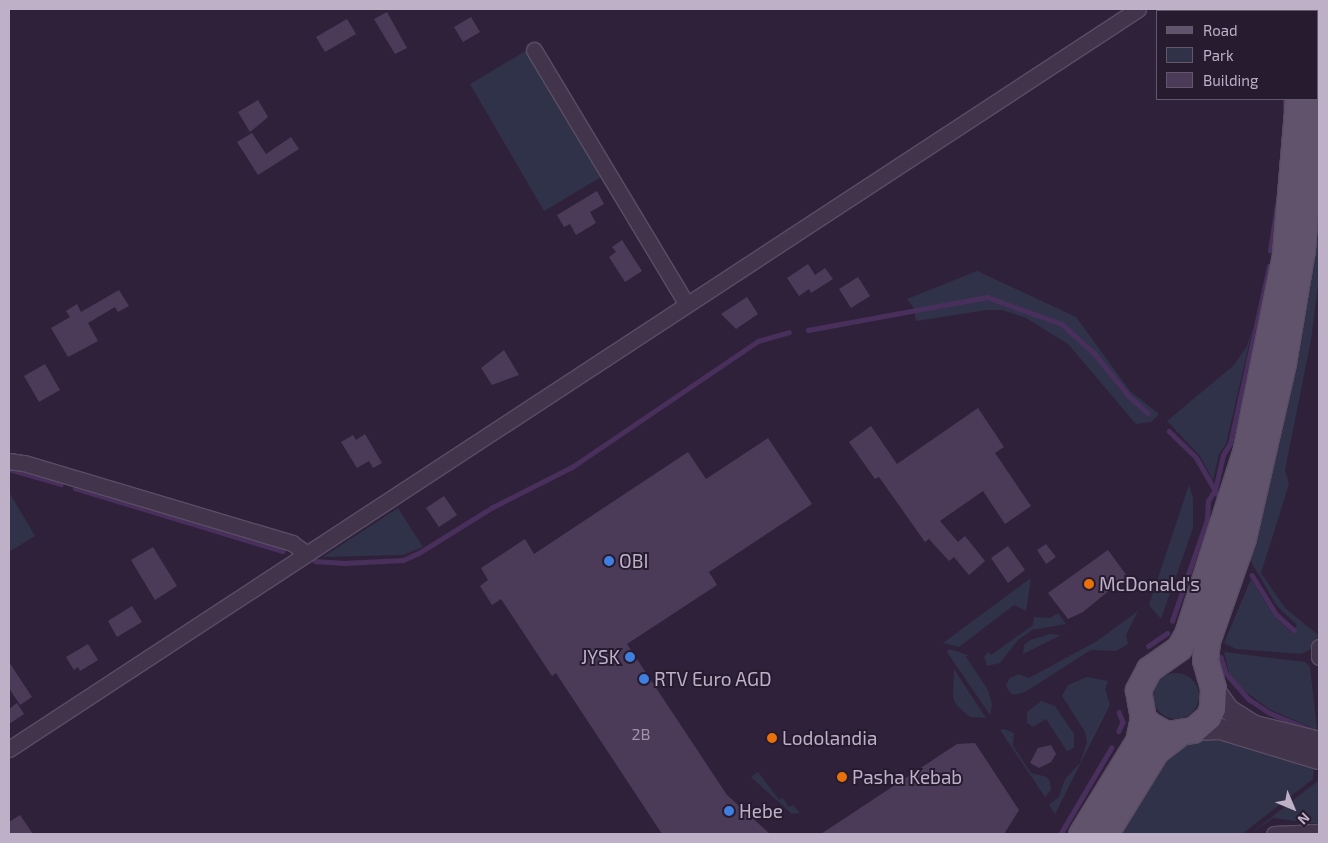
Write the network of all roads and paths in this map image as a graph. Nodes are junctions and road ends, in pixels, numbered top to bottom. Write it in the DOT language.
graph roads {
  1 [pos="1138,9"];
  2 [pos="534,50"];
  3 [pos="1298,100"];
  4 [pos="1313,100"];
  5 [pos="686,303"];
  6 [pos="9,461"];
  7 [pos="306,553"];
  8 [pos="1319,647"];
  9 [pos="1319,657"];
  10 [pos="1163,660"];
  11 [pos="1210,682"];
  12 [pos="1143,718"];
  13 [pos="1185,733"];
  14 [pos="1319,742"];
  15 [pos="9,749"];
  16 [pos="1319,759"];
  17 [pos="1319,832"];
  18 [pos="1081,834"];
  19 [pos="1105,834"];
  20 [pos="1274,834"];
  1 -- 5 [label="street"];
  2 -- 5 [label="street"];
  3 -- 10 [label="main road"];
  4 -- 11 [label="main road"];
  5 -- 7 [label="street"];
  6 -- 7 [label="street"];
  7 -- 15 [label="street"];
  8 -- 9 [label="street"];
  10 -- 11 [label="main road"];
  10 -- 12 [label="main road"];
  11 -- 13 [label="main road"];
  11 -- 14 [label="street"];
  12 -- 13 [label="main road"];
  12 -- 18 [label="main road"];
  13 -- 16 [label="street"];
  13 -- 19 [label="main road"];
  17 -- 20 [label="street"];
}
